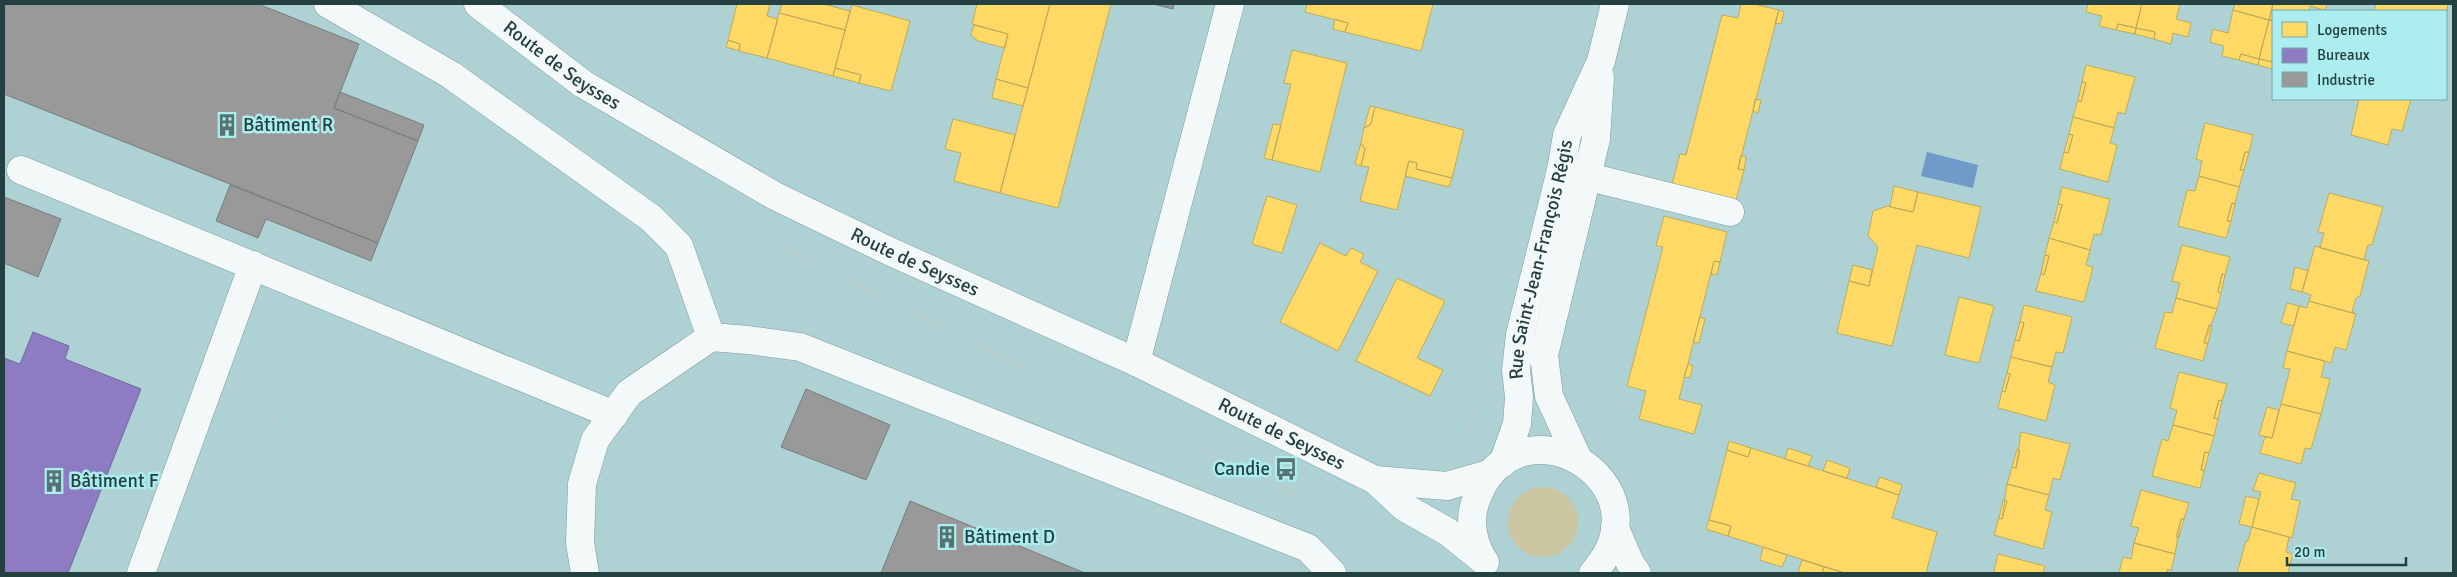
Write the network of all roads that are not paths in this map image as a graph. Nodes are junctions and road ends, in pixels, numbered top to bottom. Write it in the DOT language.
graph roads {
  1 [pos="328,4"];
  2 [pos="478,4"];
  3 [pos="1230,4"];
  4 [pos="1615,4"];
  5 [pos="1601,61"];
  6 [pos="21,170"];
  7 [pos="1560,170"];
  8 [pos="1587,176"];
  9 [pos="1730,212"];
  10 [pos="253,265"];
  11 [pos="711,337"];
  12 [pos="1136,362"];
  13 [pos="614,415"];
  14 [pos="1578,458"];
  15 [pos="1496,468"];
  16 [pos="1375,480"];
  17 [pos="1615,528"];
  18 [pos="1488,567"];
  19 [pos="141,573"];
  20 [pos="585,573"];
  21 [pos="1332,573"];
  22 [pos="1593,573"];
  23 [pos="1637,573"];
  1 -- 11 [label="main road"];
  2 -- 12 [label="main road, Route de Seysses"];
  3 -- 12 [label="main road"];
  4 -- 5 [label="main road, Rue Saint-Jean-François Régis"];
  5 -- 7 [label="main road, Rue Saint-Jean-François Régis"];
  5 -- 8 [label="main road, Rue Saint-Jean-François Régis"];
  6 -- 10 [label="main road"];
  7 -- 8 [label="main road"];
  7 -- 15 [label="main road, Rue Saint-Jean-François Régis"];
  8 -- 9 [label="main road"];
  8 -- 14 [label="main road, Rue Saint-Jean-François Régis"];
  10 -- 13 [label="main road"];
  10 -- 19 [label="main road"];
  11 -- 13 [label="main road"];
  11 -- 21 [label="main road"];
  12 -- 16 [label="main road, Route de Seysses"];
  13 -- 20 [label="main road"];
  14 -- 15 [label="main road, Route de Seysses"];
  14 -- 17 [label="main road"];
  15 -- 16 [label="main road, Route de Seysses"];
  15 -- 18 [label="main road, Rue Saint-Jean-François Régis"];
  16 -- 18 [label="main road, Route de Seysses"];
  17 -- 22 [label="main road"];
  17 -- 23 [label="main road"];
}
